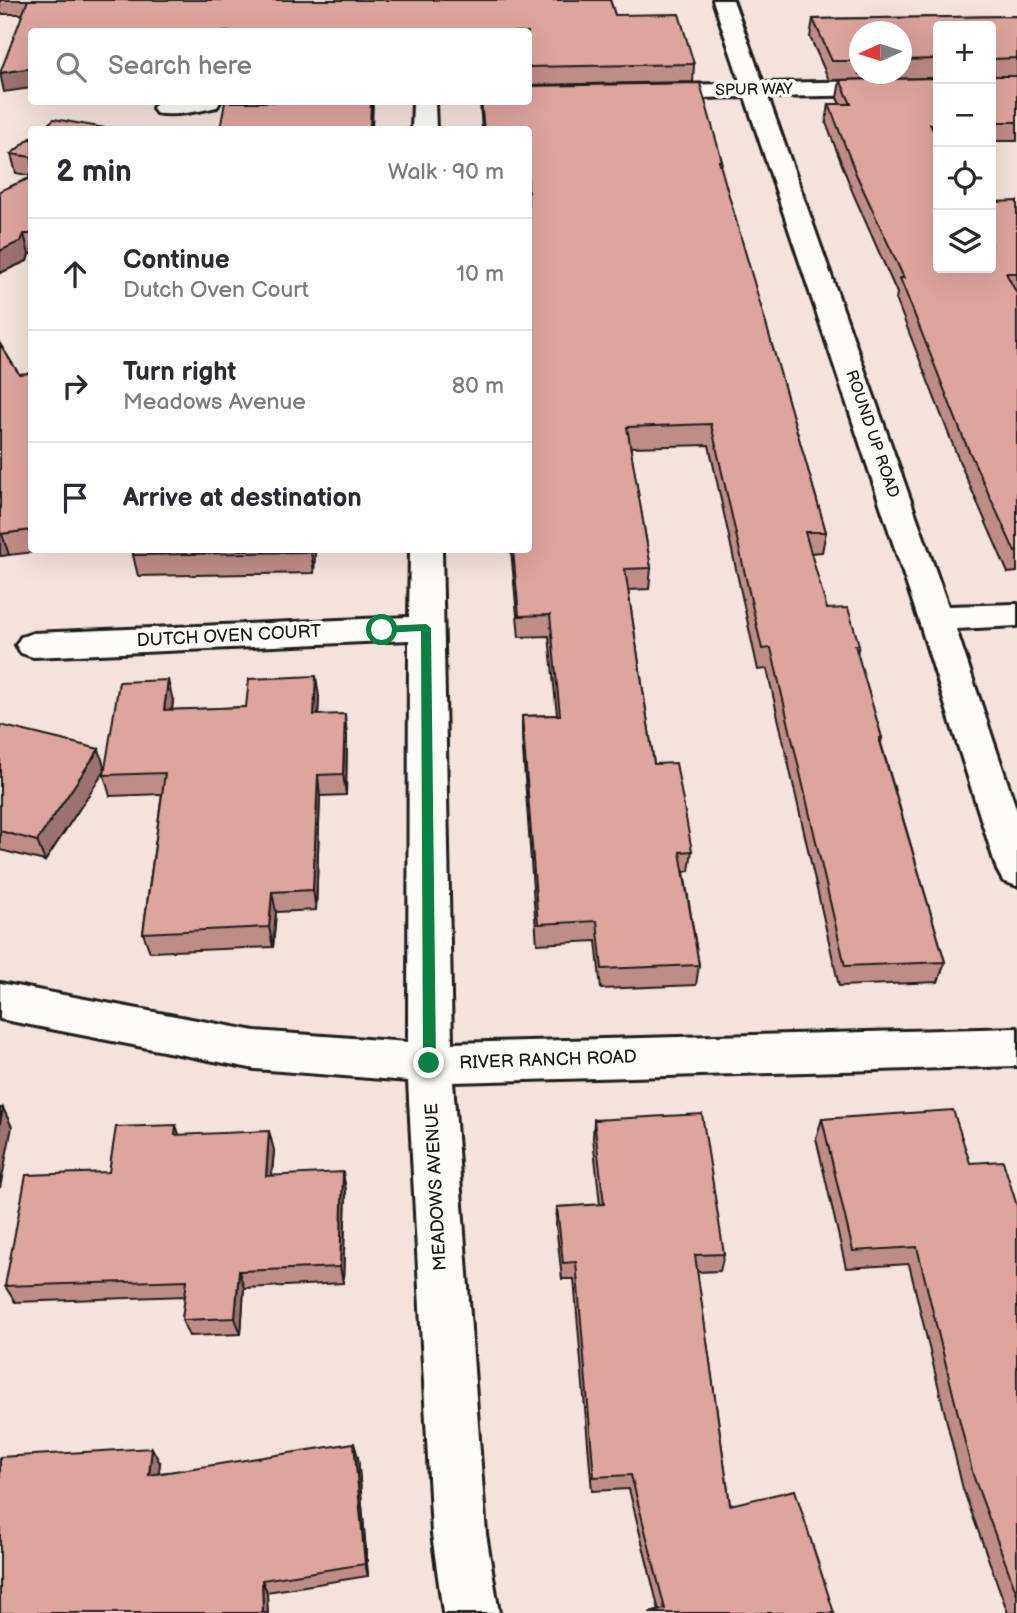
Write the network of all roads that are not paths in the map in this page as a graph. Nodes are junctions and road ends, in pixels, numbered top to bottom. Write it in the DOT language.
graph roads {
  1 [pos="723,0"];
  2 [pos="933,87"];
  3 [pos="753,90"];
  4 [pos="624,93"];
  5 [pos="186,105"];
  6 [pos="424,105"];
  7 [pos="164,108"];
  8 [pos="424,126"];
  9 [pos="426,553"];
  10 [pos="1017,615"];
  11 [pos="935,618"];
  12 [pos="426,628"];
  13 [pos="33,645"];
  14 [pos="1017,870"];
  15 [pos="0,1001"];
  16 [pos="1017,1047"];
  17 [pos="429,1063"];
  18 [pos="471,1613"];
  1 -- 3 [label="street, ROUND UP ROAD"];
  2 -- 3 [label="street, SPUR WAY"];
  3 -- 4 [label="street, SPUR WAY"];
  3 -- 11 [label="street, ROUND UP ROAD"];
  5 -- 7 [label="street"];
  6 -- 8 [label="street"];
  9 -- 12 [label="street, MEADOWS AVENUE"];
  10 -- 11 [label="street"];
  11 -- 14 [label="street, ROUND UP ROAD"];
  12 -- 13 [label="street, DUTCH OVEN COURT"];
  12 -- 17 [label="street, MEADOWS AVENUE"];
  15 -- 17 [label="street, RIVER RANCH ROAD"];
  16 -- 17 [label="street, RIVER RANCH ROAD"];
  17 -- 18 [label="street, MEADOWS AVENUE"];
}
